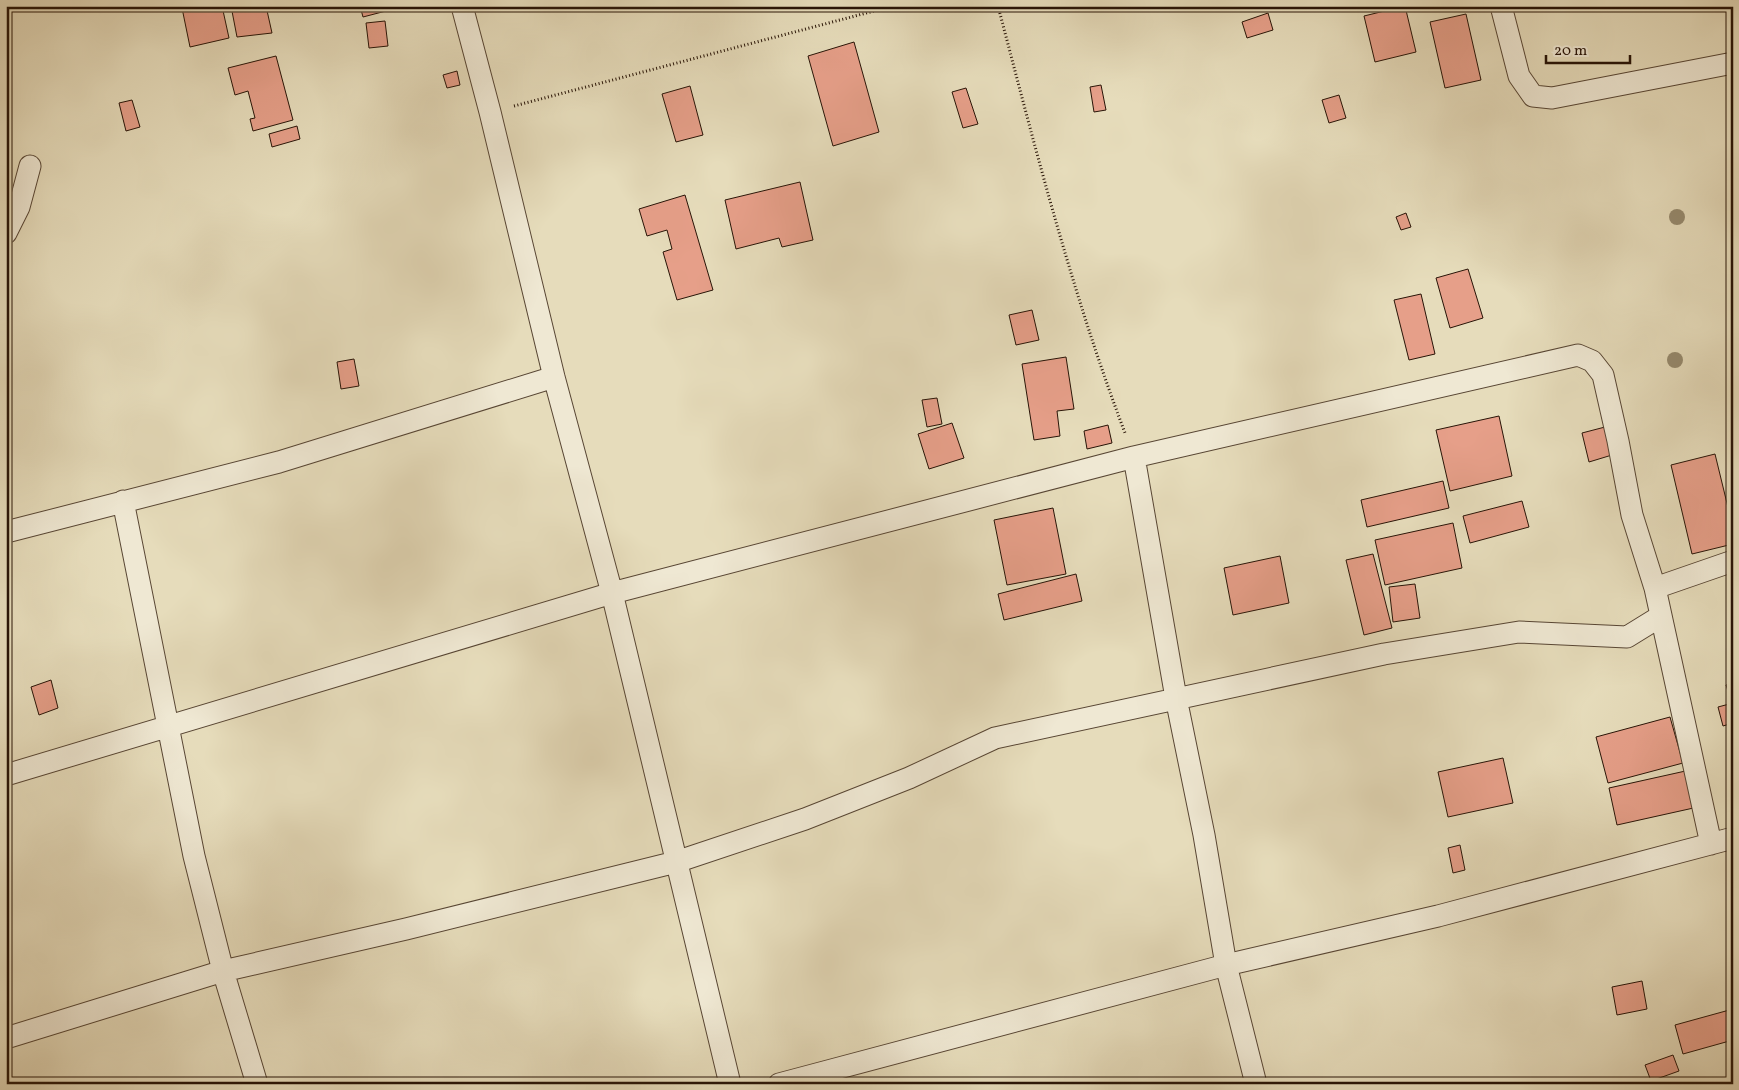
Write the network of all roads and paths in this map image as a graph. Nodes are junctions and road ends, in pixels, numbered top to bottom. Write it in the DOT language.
graph roads {
  1 [pos="462,6"];
  2 [pos="893,6"];
  3 [pos="998,6"];
  4 [pos="1500,6"];
  5 [pos="1733,63"];
  6 [pos="490,112"];
  7 [pos="30,166"];
  8 [pos="6,233"];
  9 [pos="554,376"];
  10 [pos="1134,457"];
  11 [pos="123,501"];
  12 [pos="6,532"];
  13 [pos="1733,561"];
  14 [pos="1655,588"];
  15 [pos="612,593"];
  16 [pos="1661,616"];
  17 [pos="1176,698"];
  18 [pos="168,726"];
  19 [pos="6,775"];
  20 [pos="1733,838"];
  21 [pos="1711,844"];
  22 [pos="676,862"];
  23 [pos="1226,965"];
  24 [pos="223,971"];
  25 [pos="6,1038"];
  26 [pos="257,1084"];
  27 [pos="730,1084"];
  28 [pos="779,1084"];
  29 [pos="1256,1084"];
  1 -- 6 [label="street"];
  2 -- 6 [label="path"];
  3 -- 10 [label="path"];
  4 -- 5 [label="street"];
  6 -- 9 [label="street"];
  7 -- 8 [label="street"];
  9 -- 11 [label="street"];
  9 -- 15 [label="street"];
  10 -- 14 [label="street"];
  10 -- 15 [label="street"];
  10 -- 17 [label="street"];
  11 -- 12 [label="street"];
  11 -- 18 [label="street"];
  13 -- 14 [label="street"];
  14 -- 16 [label="street"];
  15 -- 18 [label="street"];
  15 -- 22 [label="street"];
  16 -- 17 [label="street"];
  16 -- 21 [label="street"];
  17 -- 22 [label="street"];
  17 -- 23 [label="street"];
  18 -- 19 [label="street"];
  18 -- 24 [label="street"];
  20 -- 21 [label="street"];
  21 -- 23 [label="street"];
  22 -- 24 [label="street"];
  22 -- 27 [label="street"];
  23 -- 28 [label="street"];
  23 -- 29 [label="street"];
  24 -- 25 [label="street"];
  24 -- 26 [label="street"];
}
